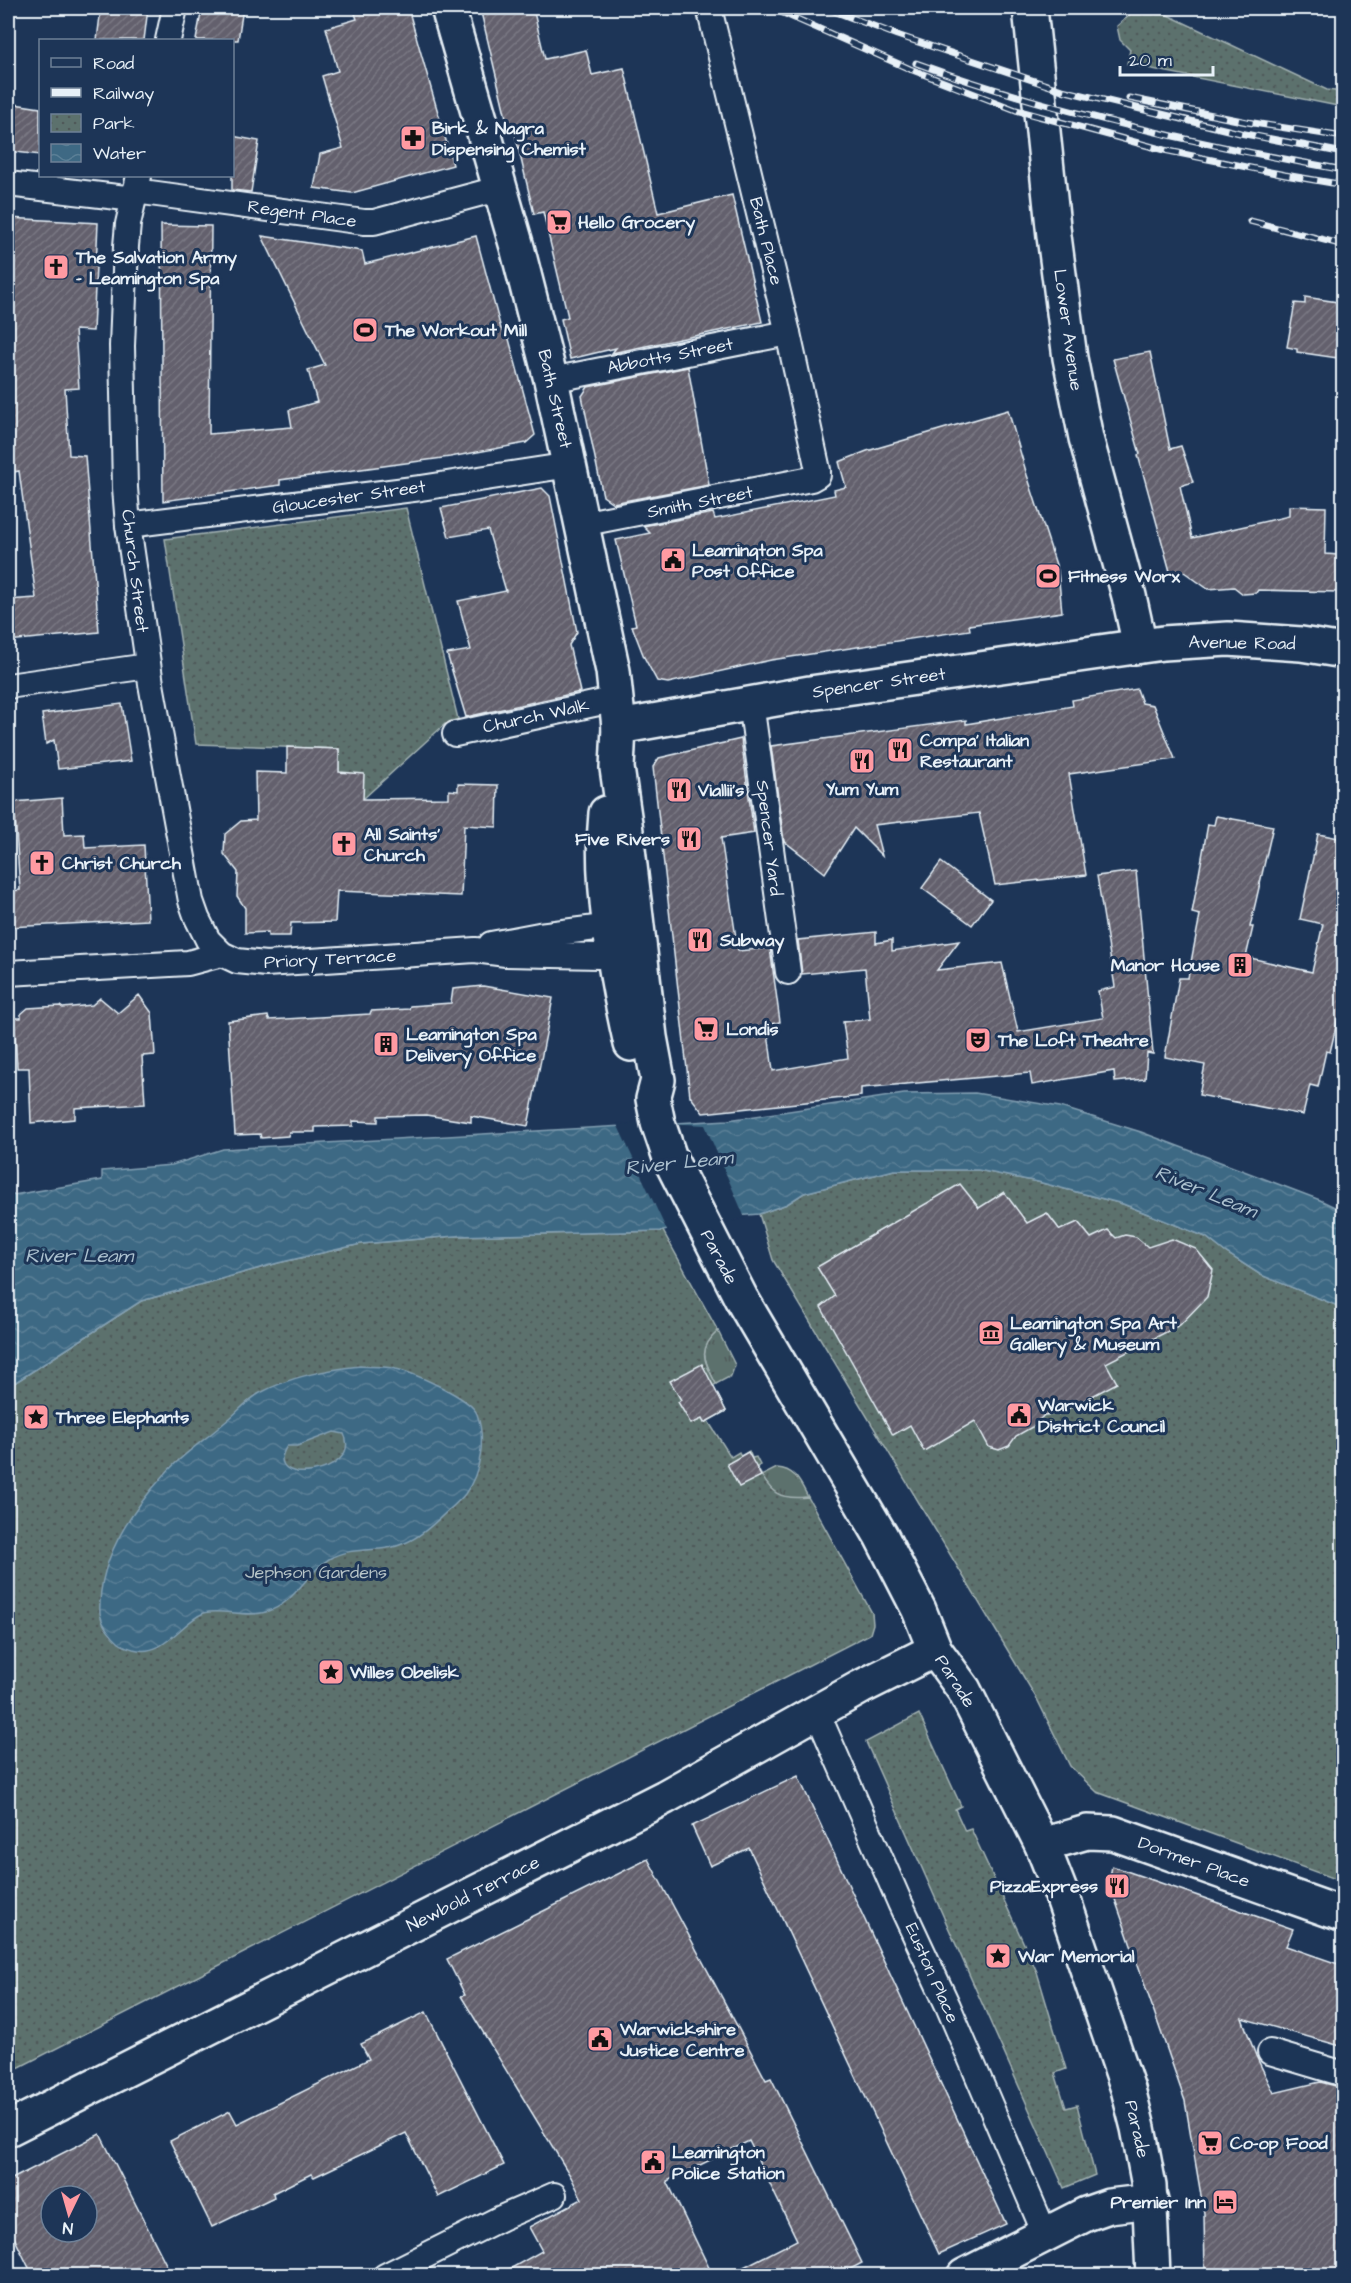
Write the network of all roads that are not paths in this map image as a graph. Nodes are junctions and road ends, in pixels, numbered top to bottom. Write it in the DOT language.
graph roads {
  1 [pos="175,8"];
  2 [pos="448,8"];
  3 [pos="709,8"];
  4 [pos="1030,8"];
  5 [pos="168,39"];
  6 [pos="8,184"];
  7 [pos="136,188"];
  8 [pos="501,188"];
  9 [pos="788,333"];
  10 [pos="551,380"];
  11 [pos="570,465"];
  12 [pos="818,475"];
  13 [pos="581,524"];
  14 [pos="128,525"];
  15 [pos="1140,646"];
  16 [pos="1344,651"];
  17 [pos="148,666"];
  18 [pos="8,686"];
  19 [pos="751,703"];
  20 [pos="618,713"];
  21 [pos="455,734"];
  22 [pos="617,768"];
  23 [pos="621,940"];
  24 [pos="222,954"];
  25 [pos="788,972"];
  26 [pos="8,973"];
  27 [pos="934,1650"];
  28 [pos="818,1712"];
  29 [pos="1042,1845"];
  30 [pos="1344,1916"];
  31 [pos="1270,2052"];
  32 [pos="1344,2074"];
  33 [pos="8,2129"];
  34 [pos="554,2195"];
  35 [pos="1151,2201"];
  36 [pos="1045,2234"];
  37 [pos="385,2276"];
  38 [pos="964,2276"];
  39 [pos="1153,2276"];
  1 -- 5 [label="street"];
  2 -- 8 [label="main road, Bath Street"];
  3 -- 9 [label="street, Bath Place"];
  4 -- 15 [label="main road, Lower Avenue"];
  6 -- 7 [label="street, Regent Place"];
  7 -- 8 [label="street, Regent Place"];
  7 -- 14 [label="street, Church Street"];
  8 -- 10 [label="main road, Bath Street"];
  9 -- 10 [label="street, Abbotts Street"];
  9 -- 12 [label="street, Bath Place"];
  10 -- 11 [label="main road, Bath Street"];
  11 -- 13 [label="main road, Bath Street"];
  11 -- 14 [label="street, Gloucester Street"];
  12 -- 13 [label="street, Smith Street"];
  13 -- 20 [label="main road, Bath Street"];
  14 -- 17 [label="street, Church Street"];
  15 -- 16 [label="main road, Avenue Road"];
  15 -- 19 [label="main road, Spencer Street"];
  17 -- 18 [label="street"];
  17 -- 24 [label="street, Church Street"];
  19 -- 20 [label="main road, Spencer Street"];
  19 -- 25 [label="street, Spencer Yard"];
  20 -- 21 [label="street, Church Walk"];
  20 -- 22 [label="main road, Bath Street"];
  22 -- 23 [label="main road"];
  22 -- 23 [label="main road"];
  23 -- 24 [label="street, Priory Terrace"];
  23 -- 27 [label="main road, Parade"];
  24 -- 26 [label="street"];
  27 -- 28 [label="main road, Newbold Terrace"];
  27 -- 29 [label="main road, Parade"];
  28 -- 33 [label="main road, Newbold Terrace"];
  28 -- 36 [label="street, Euston Place"];
  29 -- 30 [label="main road, Dormer Place"];
  29 -- 35 [label="main road, Parade"];
  31 -- 32 [label="street"];
  34 -- 37 [label="street"];
  35 -- 36 [label="main road"];
  35 -- 39 [label="main road, Parade"];
  36 -- 38 [label="main road"];
}
